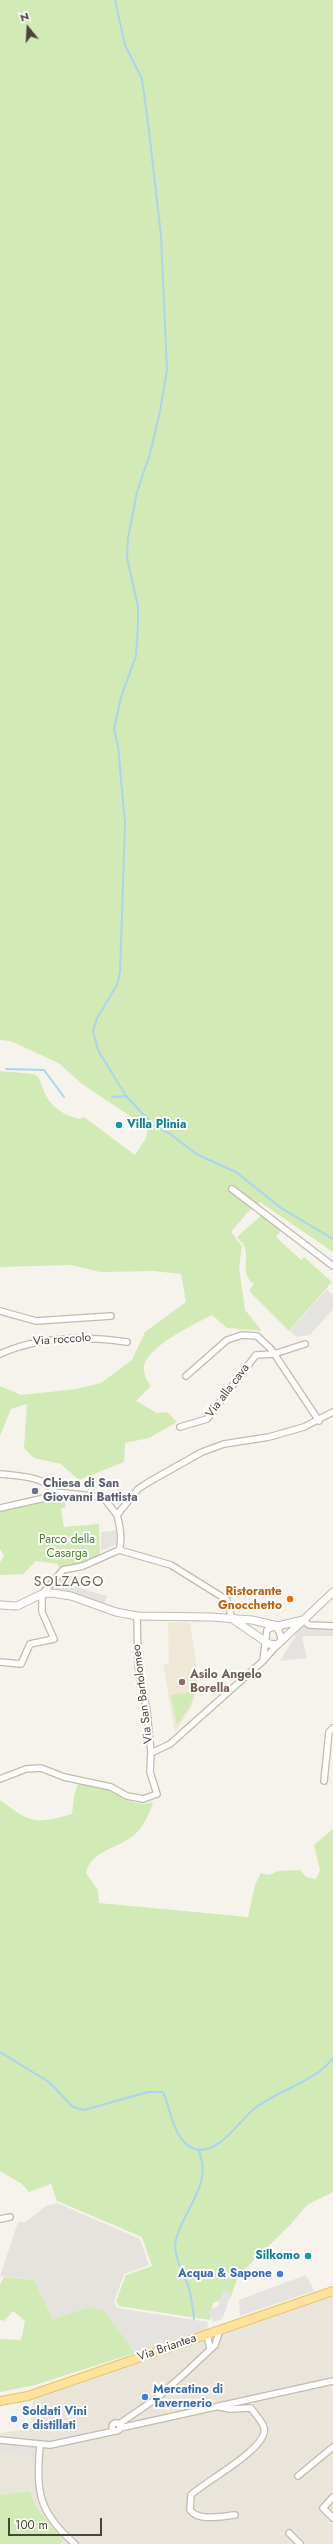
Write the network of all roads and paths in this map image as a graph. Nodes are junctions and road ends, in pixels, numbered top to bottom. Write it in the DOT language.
graph roads {
  1 [pos="232,1189"];
  2 [pos="333,1266"];
  3 [pos="0,1310"];
  4 [pos="111,1316"];
  5 [pos="127,1342"];
  6 [pos="305,1344"];
  7 [pos="0,1354"];
  8 [pos="274,1354"];
  9 [pos="186,1376"];
  10 [pos="333,1412"];
  11 [pos="319,1421"];
  12 [pos="180,1427"];
  13 [pos="0,1474"];
  14 [pos="54,1492"];
  15 [pos="0,1508"];
  16 [pos="117,1515"];
  17 [pos="119,1550"];
  18 [pos="333,1592"];
  19 [pos="42,1594"];
  20 [pos="0,1605"];
  21 [pos="137,1616"];
  22 [pos="232,1619"];
  23 [pos="303,1620"];
  24 [pos="274,1626"];
  25 [pos="333,1626"];
  26 [pos="266,1642"];
  27 [pos="279,1643"];
  28 [pos="263,1660"];
  29 [pos="0,1662"];
  30 [pos="333,1728"];
  31 [pos="151,1753"];
  32 [pos="0,1779"];
  33 [pos="324,1781"];
  34 [pos="10,2217"];
  35 [pos="0,2219"];
  36 [pos="333,2291"];
  37 [pos="220,2330"];
  38 [pos="207,2334"];
  39 [pos="210,2349"];
  40 [pos="333,2381"];
  41 [pos="0,2401"];
  42 [pos="220,2407"];
  43 [pos="117,2427"];
  44 [pos="0,2440"];
  45 [pos="40,2446"];
  46 [pos="333,2447"];
  47 [pos="298,2476"];
  48 [pos="333,2497"];
  49 [pos="236,2515"];
  50 [pos="333,2518"];
  51 [pos="289,2533"];
  52 [pos="75,2544"];
  53 [pos="300,2544"];
  1 -- 2 [label="street"];
  3 -- 4 [label="street"];
  5 -- 7 [label="street, Via roccolo"];
  6 -- 8 [label="street, Via alla cava"];
  8 -- 9 [label="street"];
  8 -- 11 [label="street"];
  8 -- 12 [label="street, Via alla cava"];
  10 -- 11 [label="street"];
  11 -- 16 [label="street"];
  13 -- 14 [label="street"];
  14 -- 15 [label="street"];
  14 -- 16 [label="street"];
  16 -- 17 [label="street"];
  17 -- 19 [label="street"];
  17 -- 22 [label="street"];
  18 -- 23 [label="street"];
  19 -- 20 [label="street"];
  19 -- 21 [label="street"];
  19 -- 29 [label="street"];
  21 -- 22 [label="street"];
  21 -- 31 [label="street, Via San Bartolomeo"];
  22 -- 24 [label="street"];
  22 -- 26 [label="street"];
  23 -- 24 [label="street"];
  23 -- 25 [label="street"];
  23 -- 27 [label="street"];
  24 -- 26 [label="street"];
  24 -- 27 [label="street"];
  26 -- 27 [label="street"];
  26 -- 28 [label="street"];
  27 -- 28 [label="street"];
  28 -- 31 [label="street"];
  30 -- 33 [label="street"];
  31 -- 32 [label="street, Via San Bartolomeo"];
  34 -- 35 [label="street"];
  36 -- 37 [label="main road, Via Briantea"];
  37 -- 38 [label="main road, Via Briantea"];
  37 -- 39 [label="street"];
  38 -- 39 [label="street"];
  38 -- 41 [label="main road, Via Briantea"];
  39 -- 43 [label="street"];
  40 -- 42 [label="street"];
  42 -- 43 [label="street"];
  42 -- 49 [label="street"];
  43 -- 45 [label="street"];
  44 -- 45 [label="street"];
  45 -- 52 [label="street"];
  46 -- 47 [label="street"];
  48 -- 50 [label="street"];
  51 -- 53 [label="street"];
}
